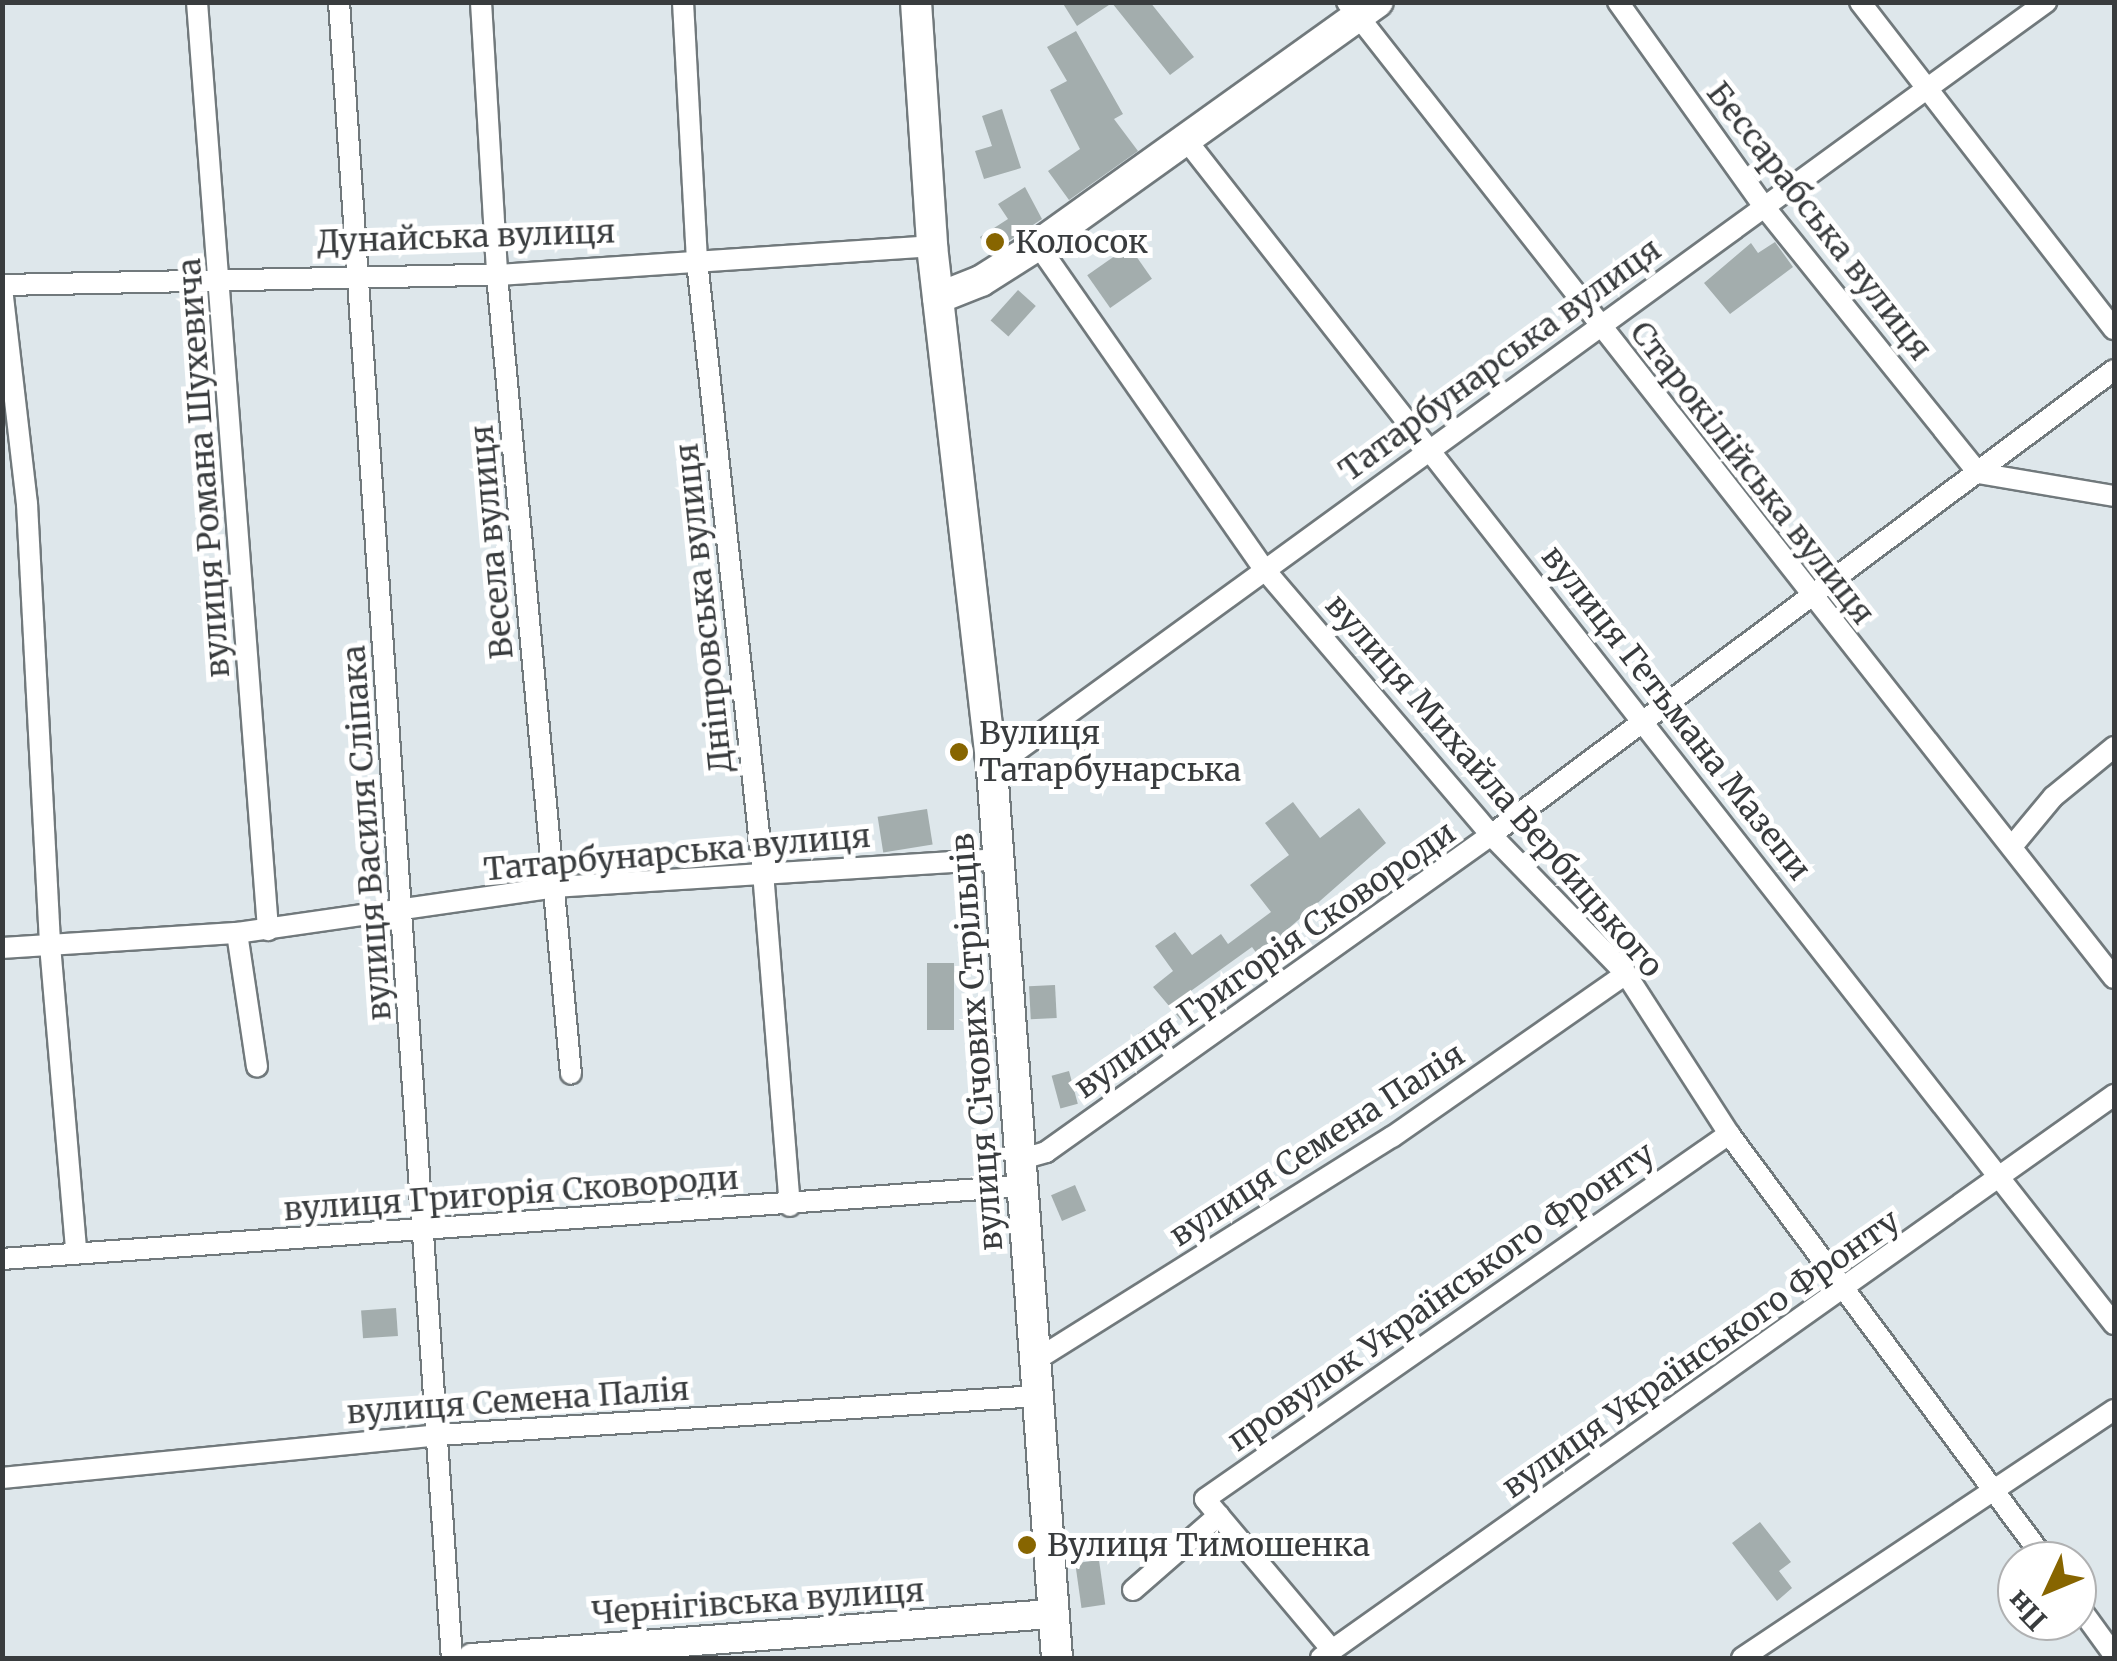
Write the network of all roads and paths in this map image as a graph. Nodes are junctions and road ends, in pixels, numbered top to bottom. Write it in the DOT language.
graph roads {
  1 [pos="198,2"];
  2 [pos="340,2"];
  3 [pos="480,2"];
  4 [pos="682,2"];
  5 [pos="916,2"];
  6 [pos="1618,2"];
  7 [pos="1860,2"];
  8 [pos="2046,2"];
  9 [pos="1361,7"];
  10 [pos="1924,90"];
  11 [pos="1187,141"];
  12 [pos="1762,204"];
  13 [pos="1038,245"];
  14 [pos="932,246"];
  15 [pos="697,262"];
  16 [pos="497,275"];
  17 [pos="358,277"];
  18 [pos="220,281"];
  19 [pos="2,287"];
  20 [pos="938,298"];
  21 [pos="1600,328"];
  22 [pos="2114,328"];
  23 [pos="2114,370"];
  24 [pos="1428,447"];
  25 [pos="1978,473"];
  26 [pos="2114,496"];
  27 [pos="1264,569"];
  28 [pos="1808,596"];
  29 [pos="1645,722"];
  30 [pos="2114,747"];
  31 [pos="992,770"];
  32 [pos="1491,835"];
  33 [pos="2014,844"];
  34 [pos="998,859"];
  35 [pos="763,872"];
  36 [pos="555,887"];
  37 [pos="402,913"];
  38 [pos="268,930"];
  39 [pos="236,933"];
  40 [pos="50,945"];
  41 [pos="2,948"];
  42 [pos="1626,974"];
  43 [pos="2114,978"];
  44 [pos="257,1067"];
  45 [pos="571,1074"];
  46 [pos="2114,1095"];
  47 [pos="1728,1134"];
  48 [pos="1023,1173"];
  49 [pos="2000,1179"];
  50 [pos="790,1206"];
  51 [pos="425,1231"];
  52 [pos="76,1250"];
  53 [pos="2,1258"];
  54 [pos="1845,1290"];
  55 [pos="2114,1324"];
  56 [pos="1036,1360"];
  57 [pos="1038,1396"];
  58 [pos="2114,1410"];
  59 [pos="438,1434"];
  60 [pos="2,1478"];
  61 [pos="1994,1489"];
  62 [pos="1218,1515"];
  63 [pos="2032,1541"];
  64 [pos="1134,1590"];
  65 [pos="1050,1614"];
  66 [pos="2097,1632"];
  67 [pos="1326,1654"];
  68 [pos="2114,1655"];
  69 [pos="452,1658"];
  70 [pos="472,1658"];
  71 [pos="1057,1658"];
  72 [pos="1742,1658"];
  1 -- 18 [label="street, вулиця Романа Шухевича"];
  2 -- 17 [label="street, вулиця Василя Сліпака"];
  3 -- 16 [label="street, Весела вулиця"];
  4 -- 15 [label="street, Дніпровська вулиця"];
  5 -- 14 [label="main road, вулиця Січових Стрільців"];
  6 -- 12 [label="street, Бессарабська вулиця"];
  7 -- 10 [label="street"];
  8 -- 10 [label="street, Татарбунарська вулиця"];
  9 -- 11 [label="main road"];
  9 -- 21 [label="street, Старокілійська вулиця"];
  10 -- 12 [label="street, Татарбунарська вулиця"];
  10 -- 22 [label="street"];
  11 -- 13 [label="main road"];
  11 -- 24 [label="street, вулиця Гетьмана Мазепи"];
  12 -- 21 [label="street, Татарбунарська вулиця"];
  12 -- 25 [label="street, Бессарабська вулиця"];
  13 -- 20 [label="main road"];
  13 -- 27 [label="street, вулиця Михайла Вербицького"];
  14 -- 15 [label="street, Дунайська вулиця"];
  14 -- 20 [label="main road, вулиця Січових Стрільців"];
  15 -- 16 [label="street, Дунайська вулиця"];
  15 -- 35 [label="street, Дніпровська вулиця"];
  16 -- 17 [label="street, Дунайська вулиця"];
  16 -- 36 [label="street, Весела вулиця"];
  17 -- 18 [label="street, Дунайська вулиця"];
  17 -- 37 [label="street, вулиця Василя Сліпака"];
  18 -- 19 [label="street, Дунайська вулиця"];
  18 -- 38 [label="street, вулиця Романа Шухевича"];
  19 -- 40 [label="street"];
  20 -- 31 [label="main road, вулиця Січових Стрільців"];
  21 -- 24 [label="street, Татарбунарська вулиця"];
  21 -- 28 [label="street, Старокілійська вулиця"];
  23 -- 25 [label="street, вулиця Григорія Сковороди"];
  24 -- 27 [label="street, Татарбунарська вулиця"];
  24 -- 29 [label="street, вулиця Гетьмана Мазепи"];
  25 -- 26 [label="street"];
  25 -- 28 [label="street, вулиця Григорія Сковороди"];
  27 -- 31 [label="street, Татарбунарська вулиця"];
  27 -- 32 [label="street, вулиця Михайла Вербицького"];
  28 -- 29 [label="street, вулиця Григорія Сковороди"];
  28 -- 33 [label="street, Старокілійська вулиця"];
  29 -- 32 [label="street, вулиця Григорія Сковороди"];
  29 -- 49 [label="street, вулиця Гетьмана Мазепи"];
  30 -- 33 [label="street"];
  31 -- 34 [label="main road, вулиця Січових Стрільців"];
  32 -- 42 [label="street, вулиця Михайла Вербицького"];
  32 -- 48 [label="street, вулиця Григорія Сковороди"];
  33 -- 43 [label="street, Старокілійська вулиця"];
  34 -- 35 [label="street, Татарбунарська вулиця"];
  34 -- 48 [label="main road, вулиця Січових Стрільців"];
  35 -- 36 [label="street, Татарбунарська вулиця"];
  35 -- 50 [label="street, Дніпровська вулиця"];
  36 -- 37 [label="street, Татарбунарська вулиця"];
  36 -- 45 [label="street, Весела вулиця"];
  37 -- 38 [label="street, Татарбунарська вулиця"];
  37 -- 51 [label="street, вулиця Василя Сліпака"];
  38 -- 39 [label="street, Татарбунарська вулиця"];
  39 -- 40 [label="street, Татарбунарська вулиця"];
  39 -- 44 [label="street"];
  40 -- 41 [label="street, Татарбунарська вулиця"];
  40 -- 52 [label="street"];
  42 -- 47 [label="street, вулиця Михайла Вербицького"];
  42 -- 56 [label="street, вулиця Семена Палія"];
  46 -- 49 [label="street, вулиця Українського Фронту"];
  47 -- 54 [label="street, вулиця Михайла Вербицького"];
  47 -- 62 [label="street, провулок Українського Фронту"];
  48 -- 50 [label="street, вулиця Григорія Сковороди"];
  48 -- 56 [label="main road, вулиця Січових Стрільців"];
  49 -- 54 [label="street, вулиця Українського Фронту"];
  49 -- 55 [label="street, вулиця Гетьмана Мазепи"];
  50 -- 51 [label="street, вулиця Григорія Сковороди"];
  51 -- 52 [label="street, вулиця Григорія Сковороди"];
  51 -- 59 [label="street, вулиця Василя Сліпака"];
  52 -- 53 [label="street, вулиця Григорія Сковороди"];
  54 -- 61 [label="street, вулиця Михайла Вербицького"];
  54 -- 67 [label="street, вулиця Українського Фронту"];
  56 -- 57 [label="main road, вулиця Січових Стрільців"];
  57 -- 59 [label="street, вулиця Семена Палія"];
  57 -- 65 [label="main road, вулиця Січових Стрільців"];
  58 -- 61 [label="street"];
  59 -- 60 [label="street, вулиця Семена Палія"];
  59 -- 69 [label="street, вулиця Василя Сліпака"];
  61 -- 63 [label="street, вулиця Михайла Вербицького"];
  61 -- 72 [label="street"];
  62 -- 64 [label="street, провулок Українського Фронту"];
  62 -- 67 [label="street"];
  65 -- 70 [label="street, Чернігівська вулиця"];
  65 -- 71 [label="main road, вулиця Січових Стрільців"];
  66 -- 68 [label="street"];
}
